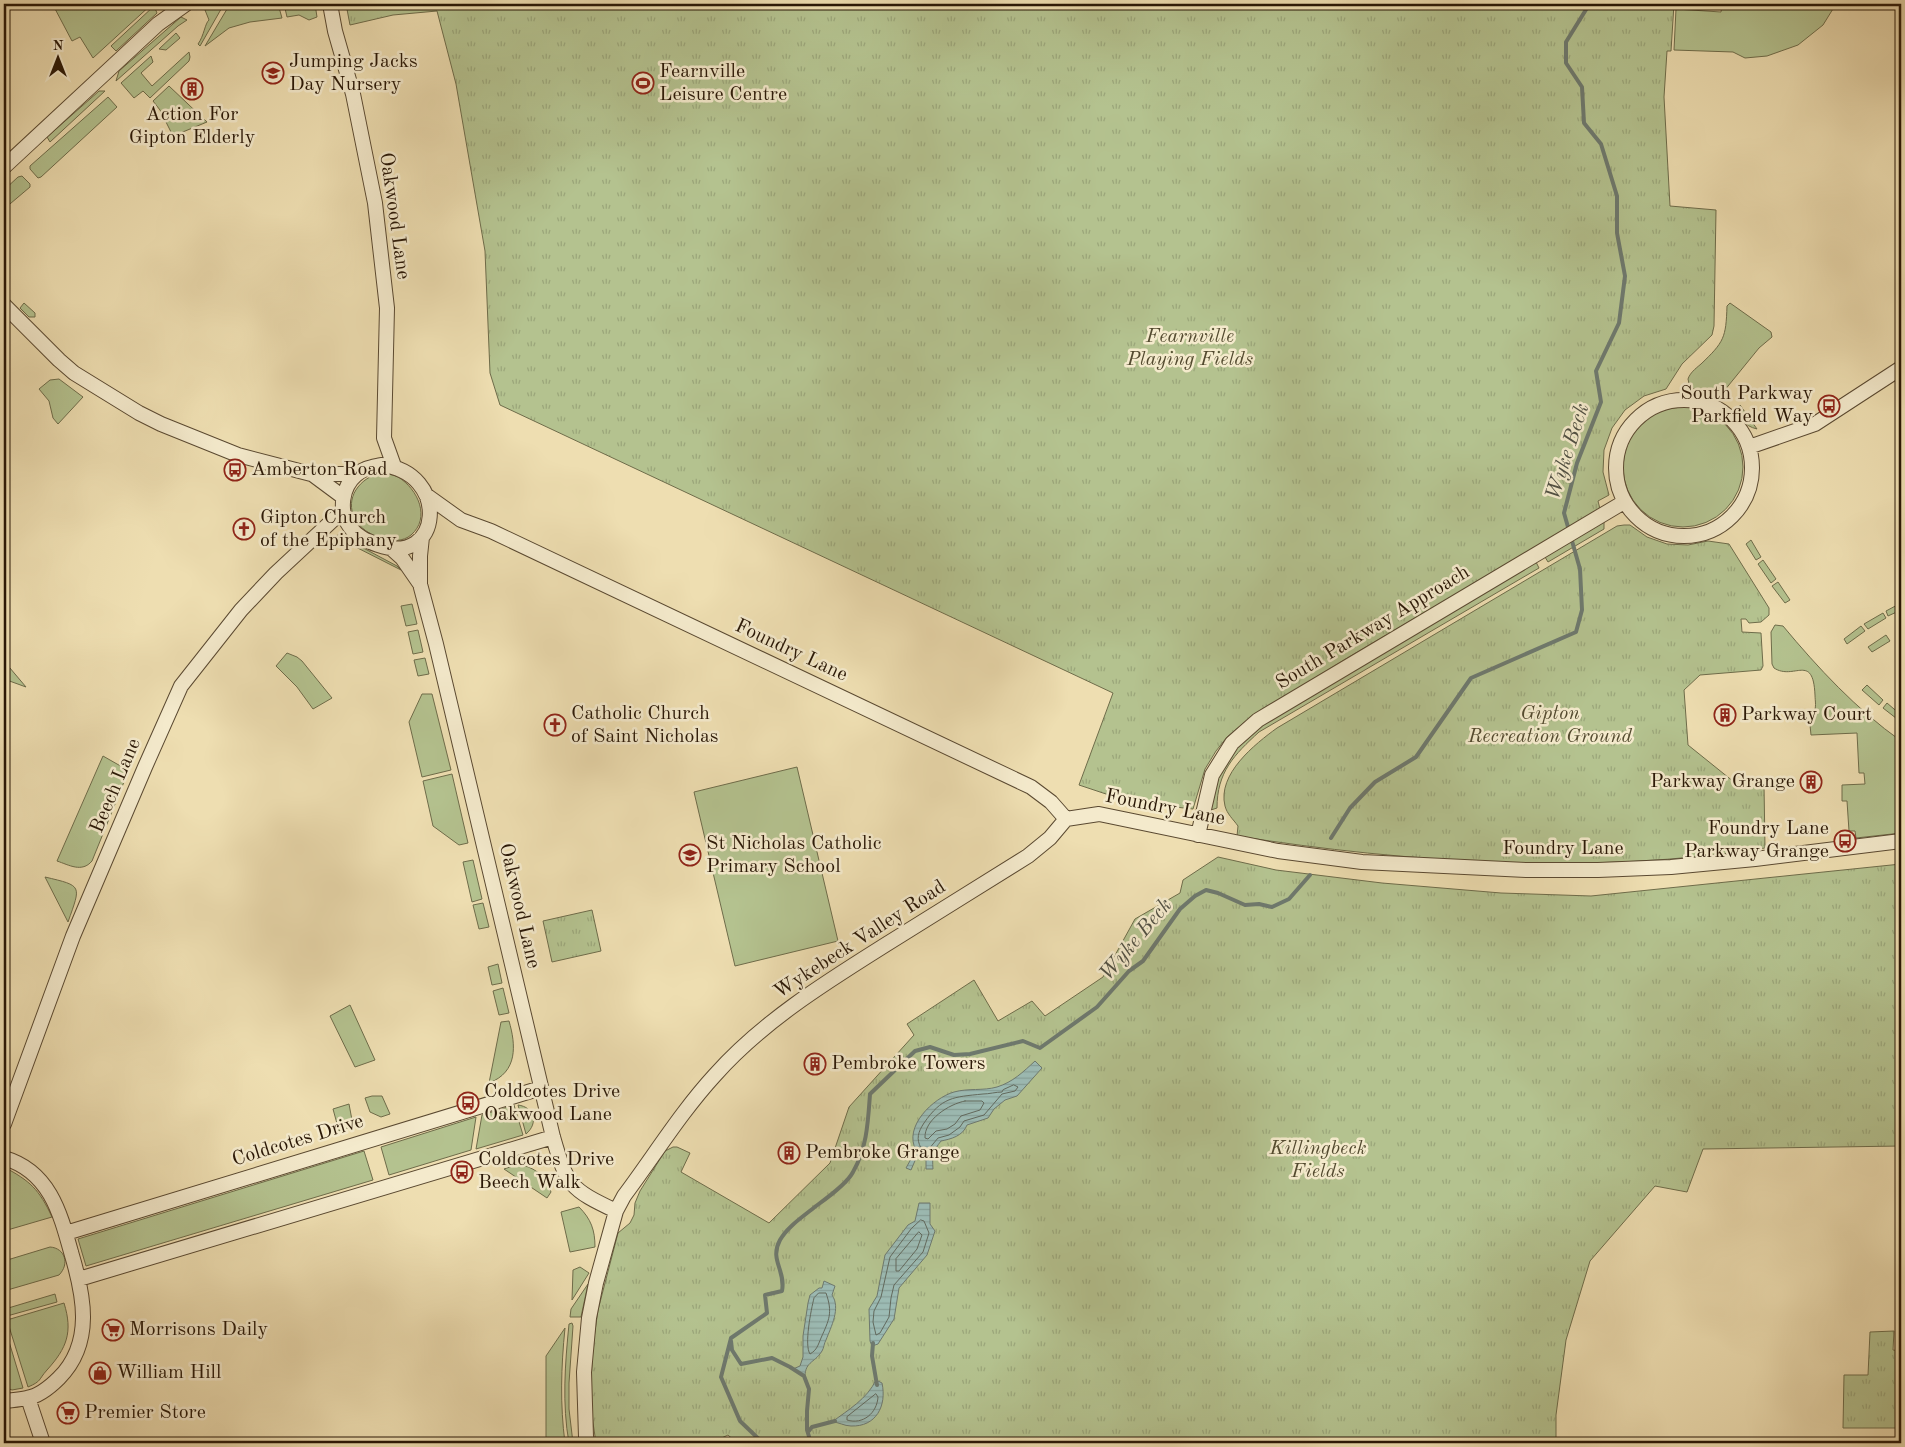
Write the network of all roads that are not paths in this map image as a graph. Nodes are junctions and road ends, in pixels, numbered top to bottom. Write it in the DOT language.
graph roads {
  1 [pos="186,4"];
  2 [pos="330,4"];
  3 [pos="4,167"];
  4 [pos="4,305"];
  5 [pos="1901,368"];
  6 [pos="384,438"];
  7 [pos="1749,447"];
  8 [pos="394,466"];
  9 [pos="362,471"];
  10 [pos="311,474"];
  11 [pos="426,495"];
  12 [pos="343,497"];
  13 [pos="1624,502"];
  14 [pos="344,513"];
  15 [pos="461,520"];
  16 [pos="425,532"];
  17 [pos="392,549"];
  18 [pos="420,584"];
  19 [pos="1066,819"];
  20 [pos="1198,835"];
  21 [pos="1901,841"];
  22 [pos="541,1088"];
  23 [pos="4,1124"];
  24 [pos="553,1137"];
  25 [pos="4,1158"];
  26 [pos="616,1211"];
  27 [pos="66,1233"];
  28 [pos="79,1279"];
  29 [pos="28,1398"];
  30 [pos="4,1401"];
  31 [pos="43,1443"];
  32 [pos="588,1443"];
  1 -- 3 [label="street"];
  2 -- 6 [label="street, Oakwood Lane"];
  4 -- 10 [label="street"];
  5 -- 7 [label="street"];
  6 -- 8 [label="street, Oakwood Lane"];
  6 -- 9 [label="street, Oakwood Lane"];
  7 -- 13 [label="street"];
  7 -- 13 [label="street"];
  8 -- 9 [label="street"];
  8 -- 11 [label="street"];
  9 -- 10 [label="street"];
  9 -- 12 [label="street"];
  10 -- 12 [label="street"];
  11 -- 15 [label="street, Foundry Lane"];
  11 -- 16 [label="street"];
  12 -- 14 [label="street"];
  13 -- 20 [label="street, South Parkway Approach"];
  14 -- 17 [label="street"];
  14 -- 23 [label="street, Beech Lane"];
  15 -- 16 [label="street, Foundry Lane"];
  15 -- 19 [label="street, Foundry Lane"];
  16 -- 17 [label="street"];
  16 -- 18 [label="street, Oakwood Lane"];
  17 -- 18 [label="street, Oakwood Lane"];
  18 -- 22 [label="street, Oakwood Lane"];
  19 -- 20 [label="street, Foundry Lane"];
  19 -- 26 [label="street, Wykebeck Valley Road"];
  20 -- 21 [label="street, Foundry Lane"];
  22 -- 24 [label="street, Oakwood Lane"];
  22 -- 27 [label="street, Coldcotes Drive"];
  24 -- 26 [label="street, Oakwood Lane"];
  24 -- 28 [label="street"];
  25 -- 27 [label="street"];
  26 -- 32 [label="street, Wykebeck Valley Road"];
  27 -- 28 [label="street"];
  28 -- 29 [label="street"];
  29 -- 30 [label="street"];
  29 -- 31 [label="street"];
}
